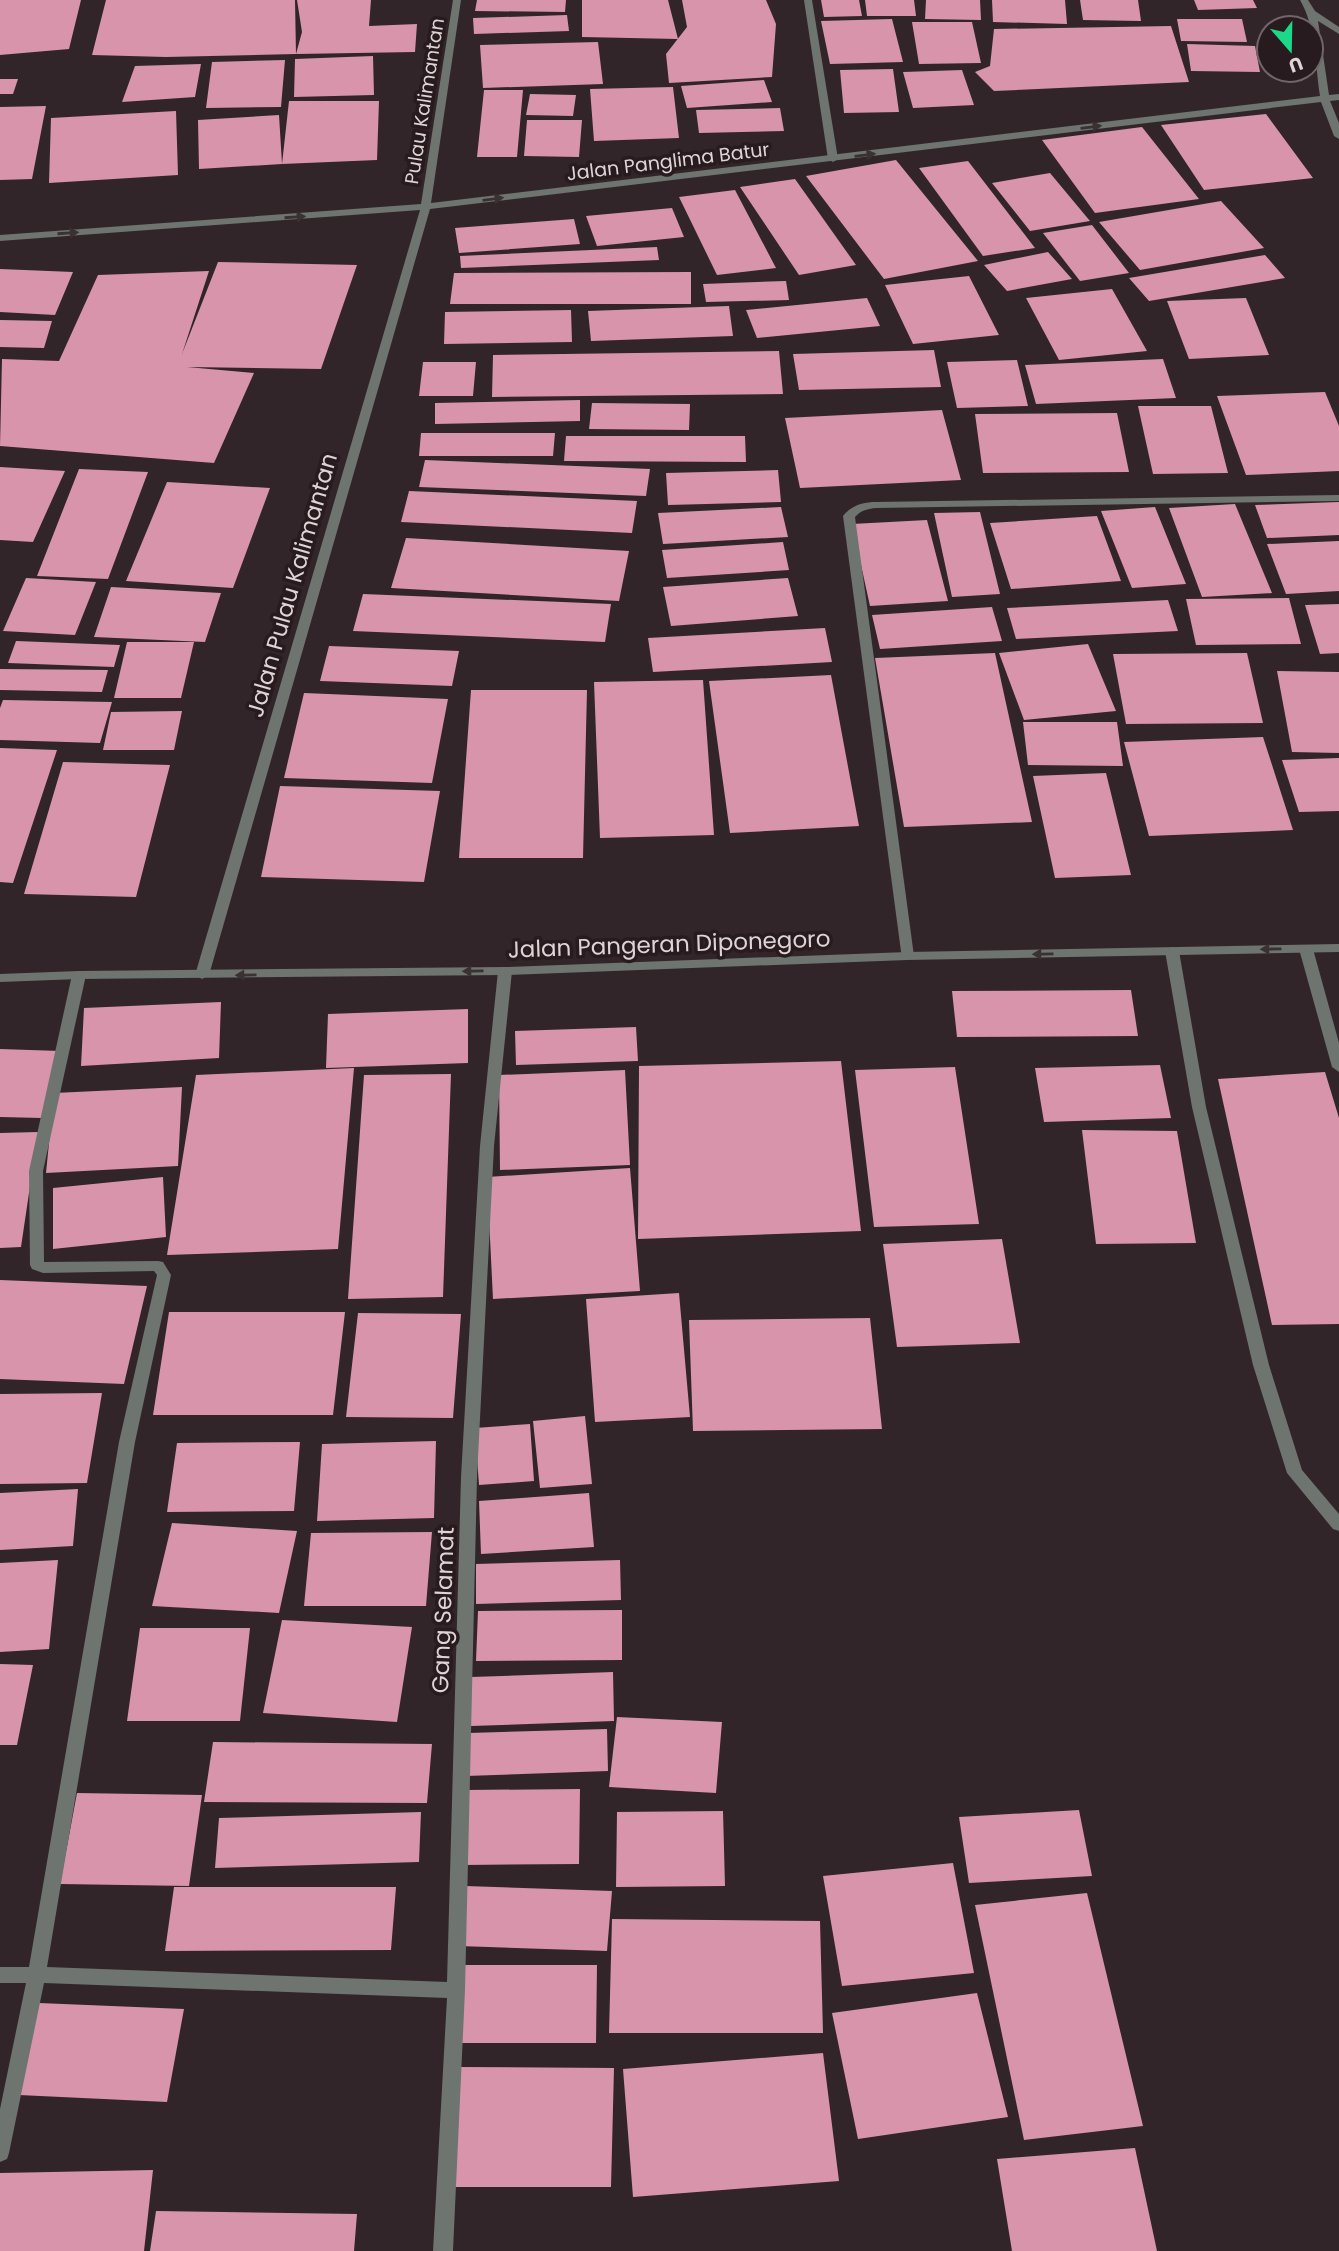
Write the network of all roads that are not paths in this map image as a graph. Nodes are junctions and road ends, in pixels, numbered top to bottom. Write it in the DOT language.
graph roads {
  1 [pos="457,0"];
  2 [pos="808,0"];
  3 [pos="1304,0"];
  4 [pos="1312,13"];
  5 [pos="1339,31"];
  6 [pos="1339,97"];
  7 [pos="1325,99"];
  8 [pos="1339,136"];
  9 [pos="833,159"];
  10 [pos="426,207"];
  11 [pos="0,238"];
  12 [pos="1339,498"];
  13 [pos="1339,948"];
  14 [pos="1306,949"];
  15 [pos="1172,951"];
  16 [pos="907,956"];
  17 [pos="505,971"];
  18 [pos="79,975"];
  19 [pos="202,975"];
  20 [pos="0,978"];
  21 [pos="1339,1067"];
  22 [pos="1339,1525"];
  23 [pos="0,1975"];
  24 [pos="37,1975"];
  25 [pos="456,1990"];
  26 [pos="0,2153"];
  27 [pos="443,2251"];
  1 -- 10 [label="street, Pulau Kalimantan"];
  2 -- 9 [label="street"];
  3 -- 4 [label="street"];
  4 -- 5 [label="street"];
  4 -- 7 [label="street"];
  6 -- 7 [label="street, Jalan Panglima Batur"];
  7 -- 8 [label="street"];
  9 -- 7 [label="street, Jalan Panglima Batur, one-way"];
  10 -- 9 [label="street, Jalan Panglima Batur, one-way"];
  11 -- 10 [label="street, Jalan Panglima Batur, one-way"];
  10 -- 19 [label="street, Jalan Pulau Kalimantan"];
  12 -- 16 [label="street"];
  13 -- 14 [label="street, Jalan Pangeran Diponegoro"];
  14 -- 15 [label="street, Jalan Pangeran Diponegoro, one-way"];
  14 -- 21 [label="street"];
  15 -- 16 [label="street, Jalan Pangeran Diponegoro, one-way"];
  15 -- 22 [label="street"];
  16 -- 17 [label="street, Jalan Pangeran Diponegoro"];
  17 -- 19 [label="street, Jalan Pangeran Diponegoro, one-way"];
  17 -- 25 [label="street, Gang Selamat"];
  18 -- 19 [label="street, Jalan Pangeran Diponegoro"];
  18 -- 20 [label="street, Jalan Pangeran Diponegoro"];
  18 -- 24 [label="street"];
  23 -- 24 [label="street"];
  24 -- 25 [label="street"];
  24 -- 26 [label="street"];
  25 -- 27 [label="street, Gang Selamat"];
}
